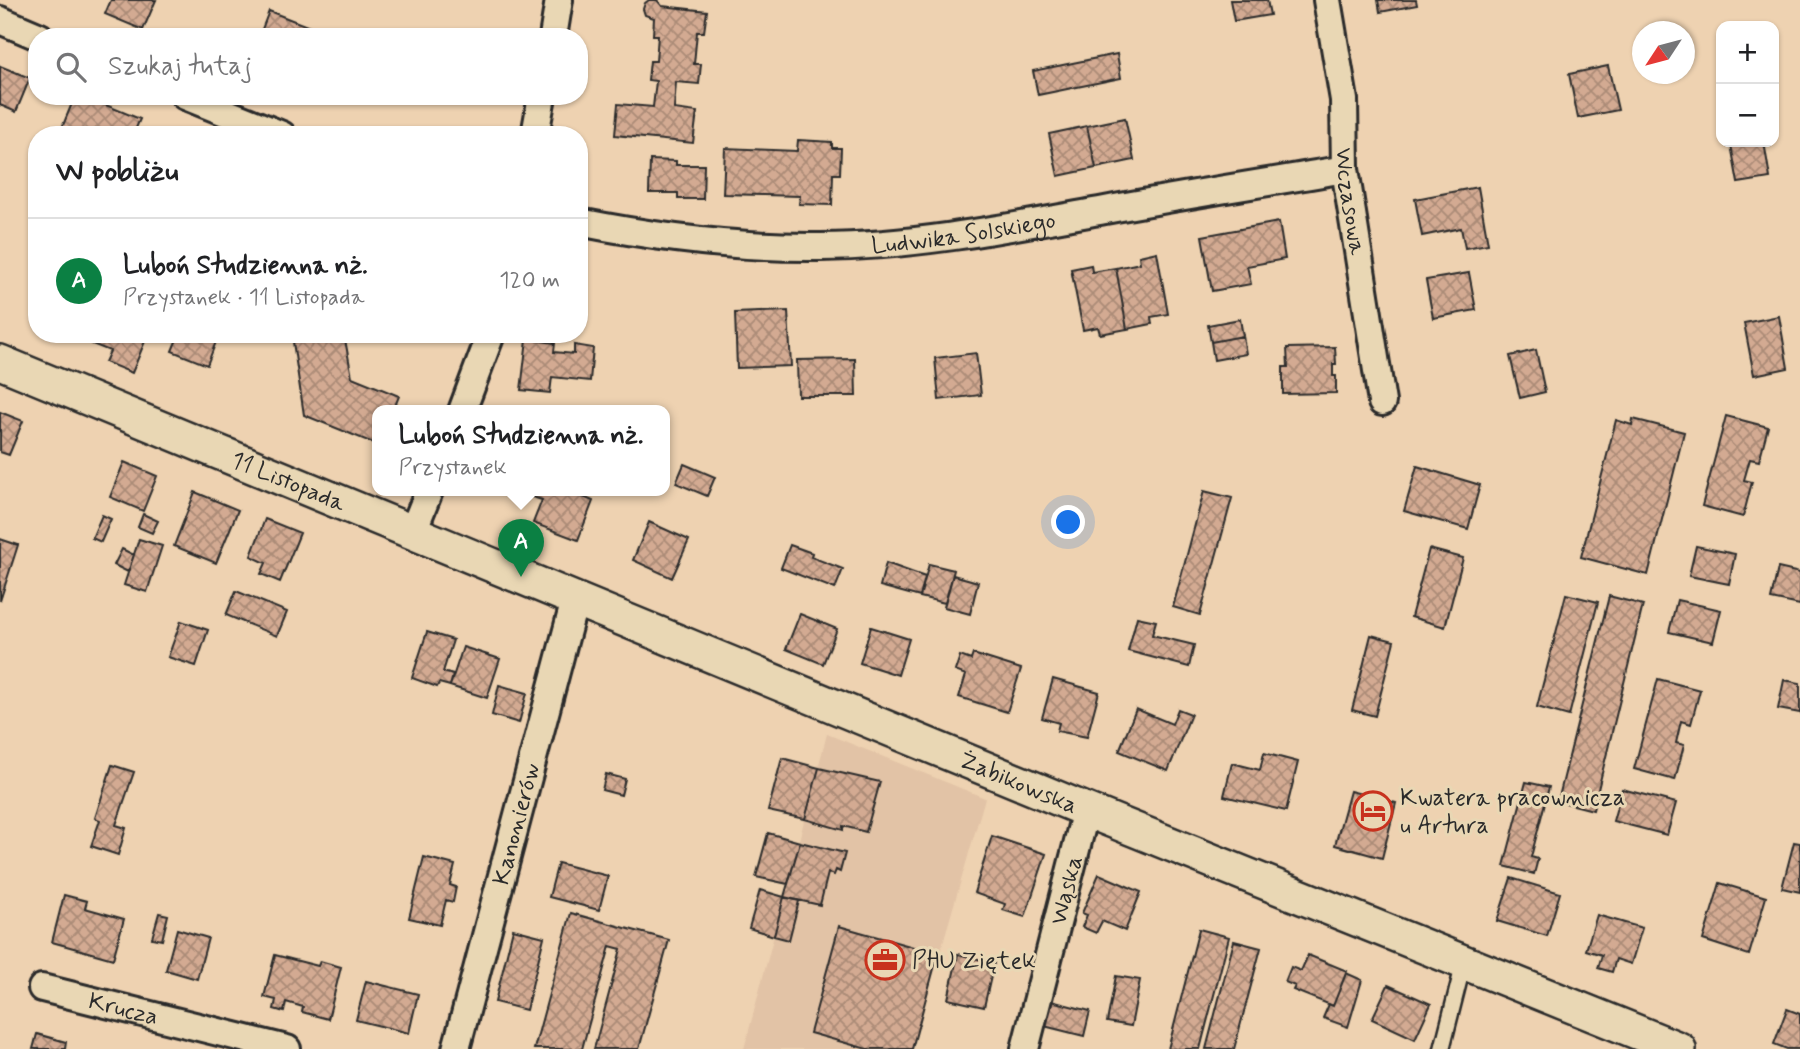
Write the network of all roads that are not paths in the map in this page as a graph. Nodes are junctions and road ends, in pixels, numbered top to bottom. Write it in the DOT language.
graph roads {
  1 [pos="559,0"];
  2 [pos="1326,0"];
  3 [pos="0,20"];
  4 [pos="554,28"];
  5 [pos="28,32"];
  6 [pos="207,105"];
  7 [pos="540,105"];
  8 [pos="260,126"];
  9 [pos="537,126"];
  10 [pos="1345,169"];
  11 [pos="588,224"];
  12 [pos="488,343"];
  13 [pos="0,362"];
  14 [pos="1382,402"];
  15 [pos="464,405"];
  16 [pos="427,496"];
  17 [pos="413,531"];
  18 [pos="575,600"];
  19 [pos="1086,810"];
  20 [pos="1464,962"];
  21 [pos="42,988"];
  22 [pos="287,1049"];
  23 [pos="456,1049"];
  24 [pos="1025,1049"];
  25 [pos="1442,1049"];
  26 [pos="1679,1049"];
  1 -- 4 [label="street"];
  2 -- 10 [label="street, Wczasowa"];
  3 -- 5 [label="street"];
  6 -- 8 [label="street"];
  7 -- 9 [label="street"];
  10 -- 11 [label="street, Ludwika Solskiego"];
  10 -- 14 [label="street, Wczasowa"];
  12 -- 15 [label="street"];
  13 -- 17 [label="street, 11 Listopada"];
  16 -- 17 [label="street"];
  17 -- 18 [label="street, 11 Listopada"];
  18 -- 19 [label="street, Żabikowska"];
  18 -- 23 [label="street, Kanonierów"];
  19 -- 20 [label="street, Żabikowska"];
  19 -- 24 [label="street, Wąska"];
  20 -- 25 [label="lane"];
  20 -- 26 [label="street, Żabikowska"];
  21 -- 22 [label="street, Krucza"];
}
